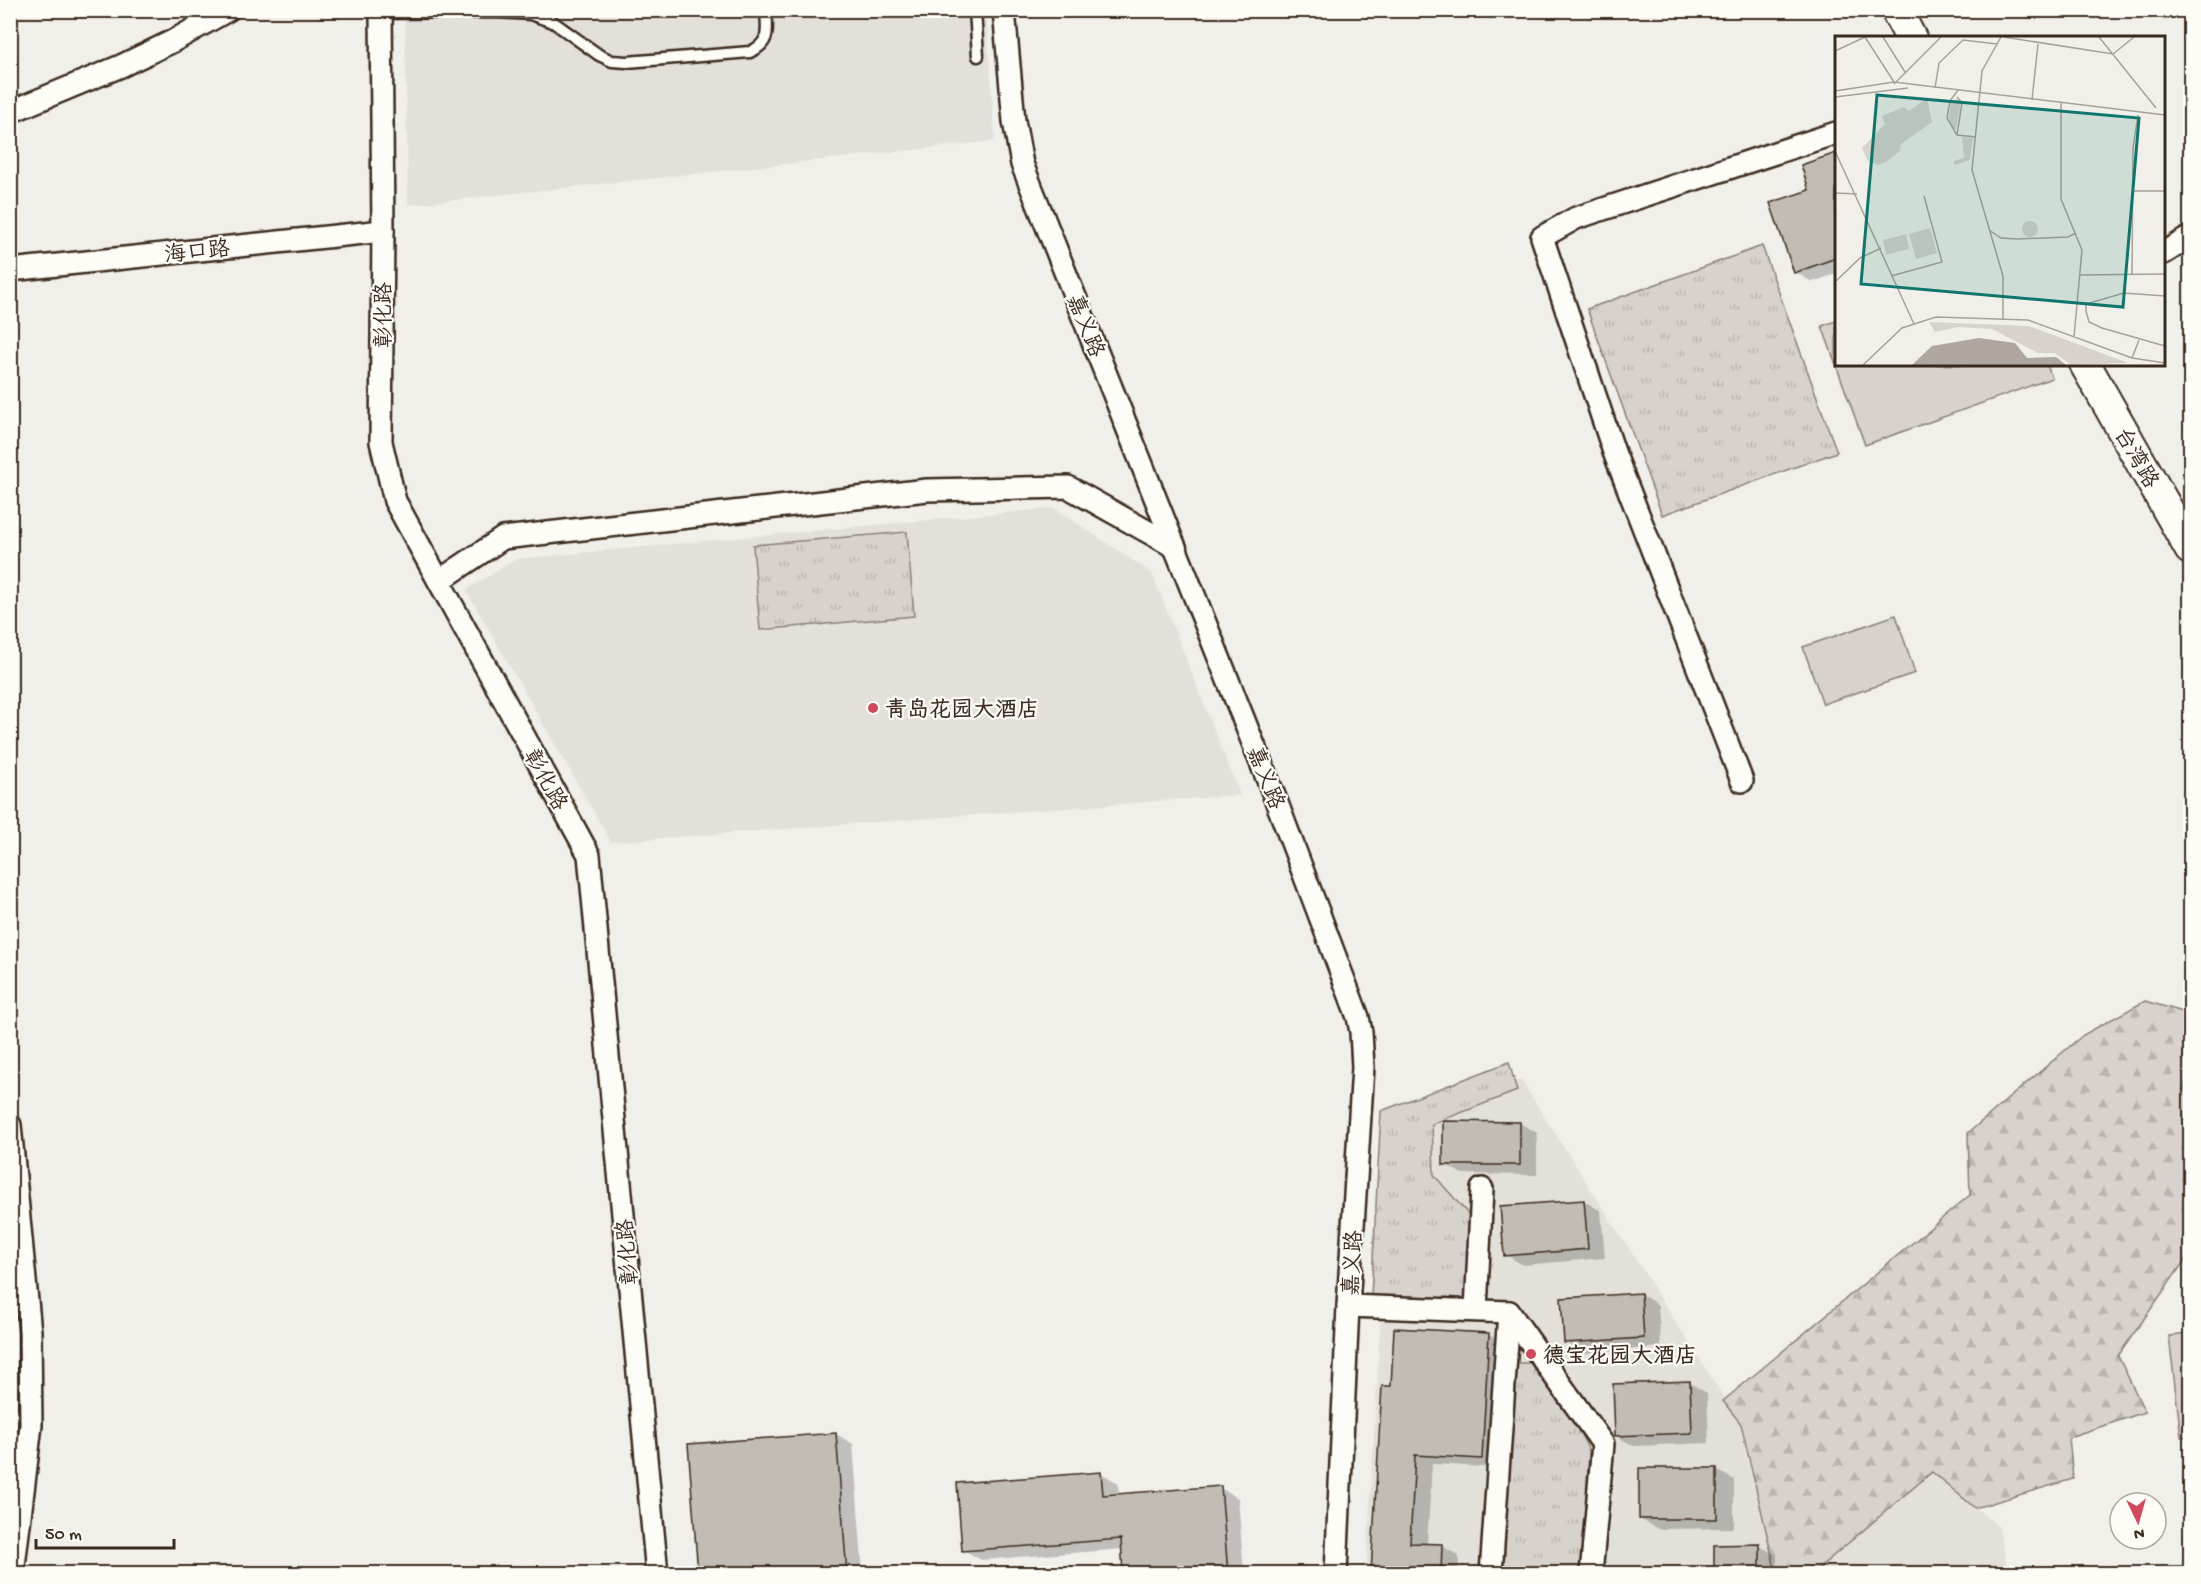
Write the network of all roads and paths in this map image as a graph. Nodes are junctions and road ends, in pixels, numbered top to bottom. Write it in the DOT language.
graph roads {
  1 [pos="228,10"];
  2 [pos="766,10"];
  3 [pos="975,10"];
  4 [pos="1004,10"];
  5 [pos="1896,10"];
  6 [pos="1916,10"];
  7 [pos="381,12"];
  8 [pos="1910,36"];
  9 [pos="1929,36"];
  10 [pos="978,56"];
  11 [pos="10,112"];
  12 [pos="1835,133"];
  13 [pos="383,231"];
  14 [pos="2190,237"];
  15 [pos="2165,252"];
  16 [pos="10,270"];
  17 [pos="2086,366"];
  18 [pos="2109,366"];
  19 [pos="2190,509"];
  20 [pos="1175,548"];
  21 [pos="2190,549"];
  22 [pos="440,581"];
  23 [pos="1742,782"];
  24 [pos="10,1125"];
  25 [pos="1482,1190"];
  26 [pos="1348,1306"];
  27 [pos="1476,1311"];
  28 [pos="1509,1312"];
  29 [pos="13,1574"];
  30 [pos="657,1574"];
  31 [pos="1336,1574"];
  32 [pos="1491,1574"];
  33 [pos="1591,1574"];
  1 -- 11 [label="street"];
  2 -- 7 [label="lane"];
  3 -- 10 [label="lane"];
  4 -- 20 [label="street, 嘉义路"];
  5 -- 8 [label="street"];
  6 -- 9 [label="street"];
  7 -- 13 [label="street, 彰化路"];
  12 -- 23 [label="street"];
  13 -- 16 [label="street, 海口路"];
  13 -- 22 [label="street, 彰化路"];
  14 -- 15 [label="street"];
  17 -- 21 [label="street, 台湾路"];
  18 -- 19 [label="street, 台湾路"];
  20 -- 22 [label="street"];
  20 -- 26 [label="street, 嘉义路"];
  22 -- 30 [label="street, 彰化路"];
  24 -- 29 [label="street"];
  25 -- 27 [label="street"];
  26 -- 27 [label="street"];
  26 -- 31 [label="street, 嘉义路"];
  27 -- 28 [label="street"];
  28 -- 32 [label="street"];
  28 -- 33 [label="street"];
}
